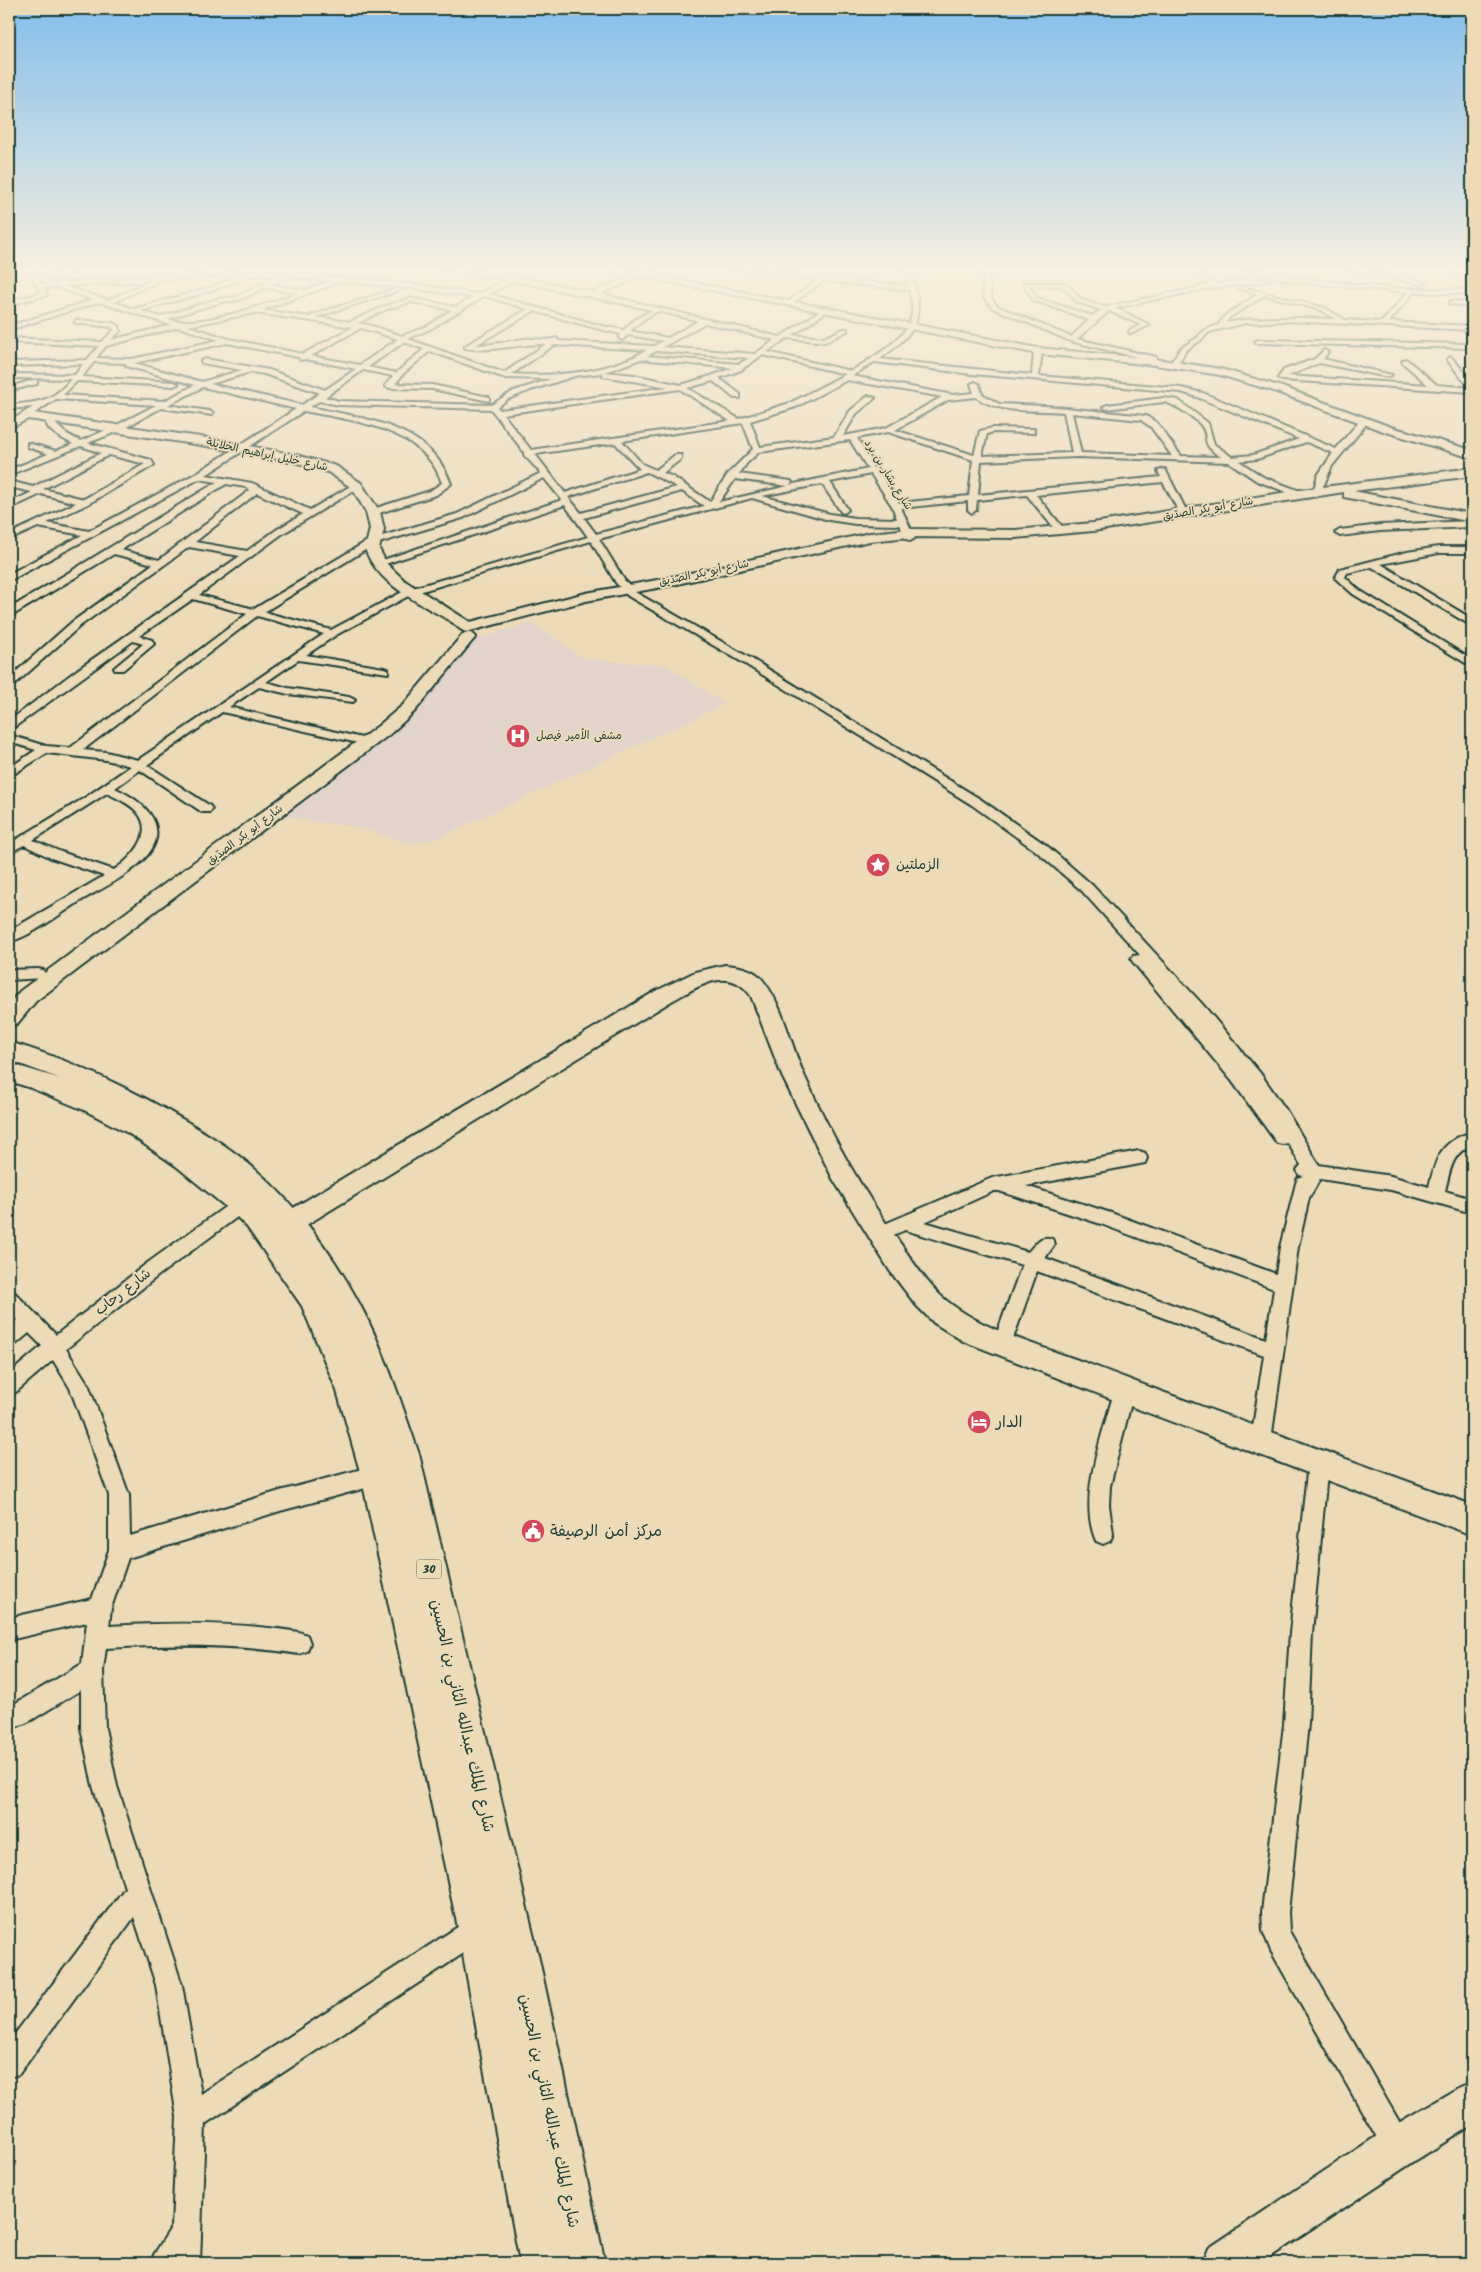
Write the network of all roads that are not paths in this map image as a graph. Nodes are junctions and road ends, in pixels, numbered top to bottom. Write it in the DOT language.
graph roads {
  1 [pos="9,376"];
  2 [pos="170,376"];
  3 [pos="226,376"];
  4 [pos="278,376"];
  5 [pos="349,376"];
  6 [pos="394,376"];
  7 [pos="505,376"];
  8 [pos="557,376"];
  9 [pos="570,376"];
  10 [pos="610,376"];
  11 [pos="628,376"];
  12 [pos="719,376"];
  13 [pos="845,376"];
  14 [pos="852,376"];
  15 [pos="973,376"];
  16 [pos="1023,376"];
  17 [pos="1235,376"];
  18 [pos="1258,376"];
  19 [pos="1282,376"];
  20 [pos="1392,376"];
  21 [pos="1423,376"];
  22 [pos="45,377"];
  23 [pos="1035,377"];
  24 [pos="77,378"];
  25 [pos="714,378"];
  26 [pos="1277,380"];
  27 [pos="200,385"];
  28 [pos="1433,385"];
  29 [pos="681,387"];
  30 [pos="9,389"];
  31 [pos="1449,389"];
  32 [pos="1472,392"];
  33 [pos="644,393"];
  34 [pos="380,394"];
  35 [pos="978,394"];
  36 [pos="322,396"];
  37 [pos="738,396"];
  38 [pos="951,396"];
  39 [pos="55,397"];
  40 [pos="871,398"];
  41 [pos="45,404"];
  42 [pos="164,404"];
  43 [pos="9,407"];
  44 [pos="496,407"];
  45 [pos="302,408"];
  46 [pos="1068,411"];
  47 [pos="209,413"];
  48 [pos="1110,414"];
  49 [pos="26,415"];
  50 [pos="48,418"];
  51 [pos="742,421"];
  52 [pos="1364,421"];
  53 [pos="9,426"];
  54 [pos="116,429"];
  55 [pos="888,430"];
  56 [pos="1031,431"];
  57 [pos="852,438"];
  58 [pos="616,439"];
  59 [pos="838,439"];
  60 [pos="1305,440"];
  61 [pos="82,444"];
  62 [pos="31,445"];
  63 [pos="241,449"];
  64 [pos="757,450"];
  65 [pos="1472,450"];
  66 [pos="108,452"];
  67 [pos="527,453"];
  68 [pos="1339,453"];
  69 [pos="57,454"];
  70 [pos="1472,454"];
  71 [pos="1077,455"];
  72 [pos="678,457"];
  73 [pos="1155,458"];
  74 [pos="978,459"];
  75 [pos="1179,459"];
  76 [pos="1231,460"];
  77 [pos="646,470"];
  78 [pos="872,471"];
  79 [pos="1472,472"];
  80 [pos="9,473"];
  81 [pos="657,473"];
  82 [pos="546,474"];
  83 [pos="198,476"];
  84 [pos="731,476"];
  85 [pos="1166,479"];
  86 [pos="824,480"];
  87 [pos="223,482"];
  88 [pos="9,484"];
  89 [pos="800,484"];
  90 [pos="357,486"];
  91 [pos="684,488"];
  92 [pos="37,490"];
  93 [pos="256,490"];
  94 [pos="1331,490"];
  95 [pos="1030,492"];
  96 [pos="1317,492"];
  97 [pos="1300,494"];
  98 [pos="750,496"];
  99 [pos="974,497"];
  100 [pos="565,499"];
  101 [pos="85,502"];
  102 [pos="9,506"];
  103 [pos="896,506"];
  104 [pos="710,507"];
  105 [pos="844,510"];
  106 [pos="972,510"];
  107 [pos="373,512"];
  108 [pos="309,513"];
  109 [pos="1184,514"];
  110 [pos="578,517"];
  111 [pos="1472,518"];
  112 [pos="37,524"];
  113 [pos="1472,524"];
  114 [pos="1060,530"];
  115 [pos="907,531"];
  116 [pos="1340,533"];
  117 [pos="90,534"];
  118 [pos="9,537"];
  119 [pos="594,538"];
  120 [pos="372,542"];
  121 [pos="188,544"];
  122 [pos="1472,550"];
  123 [pos="113,551"];
  124 [pos="248,554"];
  125 [pos="162,563"];
  126 [pos="379,563"];
  127 [pos="1374,564"];
  128 [pos="9,578"];
  129 [pos="624,590"];
  130 [pos="410,592"];
  131 [pos="191,596"];
  132 [pos="9,612"];
  133 [pos="255,612"];
  134 [pos="1472,623"];
  135 [pos="463,629"];
  136 [pos="332,634"];
  137 [pos="130,637"];
  138 [pos="297,658"];
  139 [pos="1472,664"];
  140 [pos="119,668"];
  141 [pos="384,671"];
  142 [pos="257,683"];
  143 [pos="9,684"];
  144 [pos="349,700"];
  145 [pos="220,708"];
  146 [pos="9,726"];
  147 [pos="9,738"];
  148 [pos="358,740"];
  149 [pos="45,749"];
  150 [pos="73,752"];
  151 [pos="138,764"];
  152 [pos="9,773"];
  153 [pos="106,788"];
  154 [pos="206,809"];
  155 [pos="23,840"];
  156 [pos="9,849"];
  157 [pos="115,875"];
  158 [pos="12,932"];
  159 [pos="38,974"];
  160 [pos="9,975"];
  161 [pos="9,996"];
  162 [pos="9,1018"];
  163 [pos="9,1058"];
  164 [pos="1472,1138"];
  165 [pos="1139,1158"];
  166 [pos="1309,1171"];
  167 [pos="1000,1184"];
  168 [pos="1436,1194"];
  169 [pos="242,1204"];
  170 [pos="1472,1206"];
  171 [pos="289,1223"];
  172 [pos="905,1223"];
  173 [pos="879,1234"];
  174 [pos="1046,1244"];
  175 [pos="1032,1261"];
  176 [pos="1284,1284"];
  177 [pos="9,1299"];
  178 [pos="31,1321"];
  179 [pos="9,1338"];
  180 [pos="1002,1344"];
  181 [pos="54,1346"];
  182 [pos="1274,1350"];
  183 [pos="9,1386"];
  184 [pos="1124,1391"];
  185 [pos="1261,1440"];
  186 [pos="1318,1462"];
  187 [pos="377,1475"];
  188 [pos="1472,1520"];
  189 [pos="1103,1534"];
  190 [pos="120,1550"];
  191 [pos="414,1570"];
  192 [pos="100,1608"];
  193 [pos="9,1629"];
  194 [pos="96,1638"];
  195 [pos="299,1643"];
  196 [pos="92,1670"];
  197 [pos="9,1719"];
  198 [pos="139,1890"];
  199 [pos="478,1928"];
  200 [pos="9,2064"];
  201 [pos="1472,2102"];
  202 [pos="190,2118"];
  203 [pos="1398,2147"];
  204 [pos="549,2190"];
  205 [pos="185,2232"];
  206 [pos="165,2263"];
  207 [pos="185,2263"];
  208 [pos="544,2263"];
  209 [pos="581,2263"];
  210 [pos="1224,2263"];
  1 -- 22 [label="street"];
  2 -- 27 [label="street"];
  3 -- 27 [label="street"];
  4 -- 36 [label="street"];
  5 -- 36 [label="street"];
  6 -- 34 [label="street"];
  7 -- 8 [label="street"];
  9 -- 44 [label="street"];
  10 -- 33 [label="street"];
  11 -- 29 [label="street"];
  12 -- 25 [label="street"];
  13 -- 51 [label="street"];
  14 -- 38 [label="street"];
  15 -- 35 [label="street"];
  16 -- 23 [label="street"];
  17 -- 52 [label="street"];
  18 -- 26 [label="street"];
  19 -- 26 [label="street"];
  20 -- 28 [label="street"];
  21 -- 28 [label="street"];
  22 -- 24 [label="street"];
  22 -- 30 [label="street"];
  23 -- 60 [label="street"];
  24 -- 27 [label="street"];
  24 -- 39 [label="street"];
  25 -- 29 [label="street"];
  25 -- 37 [label="street"];
  26 -- 31 [label="street"];
  26 -- 65 [label="street"];
  27 -- 42 [label="street"];
  27 -- 45 [label="street"];
  28 -- 31 [label="street"];
  29 -- 33 [label="street"];
  29 -- 51 [label="street"];
  31 -- 32 [label="street"];
  33 -- 44 [label="street"];
  34 -- 36 [label="street"];
  34 -- 44 [label="street"];
  34 -- 44 [label="street"];
  35 -- 38 [label="street, شارع بشار بن برد"];
  35 -- 46 [label="street"];
  36 -- 45 [label="street"];
  38 -- 55 [label="street, شارع بشار بن برد"];
  39 -- 41 [label="street"];
  39 -- 42 [label="street"];
  40 -- 59 [label="street"];
  41 -- 43 [label="street"];
  41 -- 49 [label="street"];
  42 -- 47 [label="street"];
  42 -- 54 [label="street"];
  44 -- 67 [label="street"];
  45 -- 63 [label="street"];
  45 -- 107 [label="street"];
  46 -- 48 [label="street"];
  46 -- 71 [label="street"];
  48 -- 75 [label="street"];
  48 -- 76 [label="street"];
  49 -- 50 [label="street, شارع خليل إبراهيم الخلايلة"];
  49 -- 53 [label="street"];
  50 -- 54 [label="street, شارع خليل إبراهيم الخلايلة"];
  50 -- 61 [label="street"];
  51 -- 58 [label="street"];
  51 -- 64 [label="street"];
  52 -- 68 [label="street"];
  52 -- 70 [label="street"];
  54 -- 61 [label="street"];
  54 -- 63 [label="street, شارع خليل إبراهيم الخلايلة"];
  55 -- 57 [label="street, شارع بشار بن برد"];
  55 -- 74 [label="street"];
  56 -- 74 [label="street"];
  57 -- 59 [label="street"];
  57 -- 78 [label="street, شارع بشار بن برد"];
  58 -- 67 [label="street"];
  58 -- 77 [label="street"];
  59 -- 64 [label="street"];
  60 -- 68 [label="street"];
  60 -- 76 [label="street"];
  61 -- 66 [label="street"];
  61 -- 69 [label="street"];
  62 -- 69 [label="street"];
  63 -- 83 [label="street"];
  63 -- 90 [label="street, شارع خليل إبراهيم الخلايلة"];
  64 -- 84 [label="street"];
  66 -- 92 [label="street"];
  66 -- 101 [label="street"];
  67 -- 82 [label="street"];
  68 -- 96 [label="street"];
  69 -- 80 [label="street"];
  71 -- 73 [label="street"];
  71 -- 74 [label="street"];
  72 -- 81 [label="street"];
  73 -- 75 [label="street"];
  73 -- 85 [label="street"];
  74 -- 99 [label="street"];
  75 -- 76 [label="street"];
  76 -- 97 [label="street"];
  77 -- 81 [label="street"];
  77 -- 100 [label="street"];
  78 -- 86 [label="street"];
  78 -- 103 [label="street, شارع بشار بن برد"];
  79 -- 94 [label="street, شارع أبو بكر الصدّيق"];
  81 -- 91 [label="street"];
  82 -- 100 [label="street"];
  82 -- 120 [label="street"];
  83 -- 87 [label="street"];
  83 -- 117 [label="street"];
  84 -- 89 [label="street"];
  84 -- 104 [label="street"];
  85 -- 95 [label="street"];
  85 -- 109 [label="street"];
  86 -- 89 [label="street"];
  86 -- 105 [label="street"];
  87 -- 93 [label="street"];
  87 -- 123 [label="street"];
  88 -- 92 [label="street"];
  89 -- 98 [label="street"];
  90 -- 107 [label="street, شارع خليل إبراهيم الخلايلة"];
  90 -- 108 [label="street"];
  91 -- 104 [label="street"];
  91 -- 110 [label="street"];
  92 -- 101 [label="street"];
  92 -- 102 [label="street"];
  93 -- 108 [label="street"];
  93 -- 121 [label="street"];
  94 -- 96 [label="street, شارع أبو بكر الصدّيق"];
  94 -- 111 [label="street"];
  95 -- 99 [label="street"];
  95 -- 114 [label="street"];
  96 -- 97 [label="street, شارع أبو بكر الصدّيق"];
  97 -- 109 [label="street, شارع أبو بكر الصدّيق"];
  98 -- 104 [label="street"];
  98 -- 115 [label="street"];
  99 -- 103 [label="street"];
  99 -- 106 [label="street"];
  100 -- 110 [label="street"];
  100 -- 126 [label="street"];
  101 -- 112 [label="street"];
  103 -- 115 [label="street, شارع بشار بن برد"];
  104 -- 119 [label="street"];
  107 -- 120 [label="street, شارع خليل إبراهيم الخلايلة"];
  108 -- 124 [label="street"];
  109 -- 114 [label="street, شارع أبو بكر الصدّيق"];
  110 -- 119 [label="street"];
  112 -- 117 [label="street"];
  112 -- 118 [label="street"];
  113 -- 116 [label="street"];
  114 -- 115 [label="street, شارع أبو بكر الصدّيق"];
  115 -- 129 [label="street, شارع أبو بكر الصدّيق"];
  117 -- 128 [label="street"];
  119 -- 129 [label="street"];
  119 -- 130 [label="street"];
  120 -- 126 [label="street, شارع خليل إبراهيم الخلايلة"];
  120 -- 133 [label="street"];
  121 -- 124 [label="street"];
  121 -- 125 [label="street"];
  122 -- 127 [label="street"];
  123 -- 125 [label="street"];
  123 -- 132 [label="street"];
  124 -- 131 [label="street"];
  125 -- 143 [label="street"];
  126 -- 130 [label="street, شارع خليل إبراهيم الخلايلة"];
  127 -- 134 [label="street"];
  127 -- 139 [label="street"];
  129 -- 135 [label="street, شارع أبو بكر الصدّيق"];
  129 -- 166 [label="street"];
  130 -- 135 [label="street, شارع خليل إبراهيم الخلايلة"];
  130 -- 136 [label="street"];
  131 -- 133 [label="street"];
  131 -- 137 [label="street"];
  133 -- 136 [label="street"];
  133 -- 150 [label="street"];
  135 -- 148 [label="street, شارع أبو بكر الصدّيق"];
  135 -- 162 [label="street, شارع أبو بكر الصدّيق"];
  136 -- 138 [label="street"];
  137 -- 140 [label="street"];
  137 -- 146 [label="street"];
  138 -- 141 [label="street"];
  138 -- 142 [label="street"];
  142 -- 144 [label="street"];
  142 -- 145 [label="street"];
  145 -- 148 [label="street"];
  145 -- 151 [label="street"];
  147 -- 149 [label="street"];
  148 -- 159 [label="street, شارع أبو بكر الصدّيق"];
  149 -- 150 [label="street"];
  149 -- 152 [label="street"];
  150 -- 151 [label="street"];
  151 -- 153 [label="street"];
  151 -- 154 [label="street"];
  153 -- 155 [label="street"];
  153 -- 157 [label="street"];
  155 -- 156 [label="street"];
  155 -- 157 [label="street"];
  157 -- 158 [label="street"];
  159 -- 160 [label="street"];
  159 -- 161 [label="street, شارع أبو بكر الصدّيق"];
  163 -- 169 [label="main road, شارع الملك عبدالله الثاني بن الحسين / 30"];
  163 -- 171 [label="main road, شارع الملك عبدالله الثاني بن الحسين / 30"];
  164 -- 168 [label="street"];
  165 -- 167 [label="street"];
  166 -- 168 [label="street"];
  166 -- 176 [label="street"];
  167 -- 172 [label="street"];
  167 -- 176 [label="street"];
  168 -- 170 [label="street"];
  169 -- 181 [label="street, شارع رحاب"];
  169 -- 187 [label="main road, شارع الملك عبدالله الثاني بن الحسين / 30"];
  171 -- 173 [label="street"];
  171 -- 191 [label="main road, شارع الملك عبدالله الثاني بن الحسين / 30"];
  172 -- 173 [label="street"];
  172 -- 175 [label="street"];
  173 -- 180 [label="street"];
  174 -- 175 [label="street"];
  175 -- 180 [label="street"];
  175 -- 182 [label="street"];
  176 -- 182 [label="street"];
  177 -- 178 [label="street"];
  178 -- 179 [label="street"];
  178 -- 181 [label="street"];
  180 -- 184 [label="street"];
  181 -- 183 [label="street, شارع رحاب"];
  181 -- 190 [label="street"];
  182 -- 185 [label="street"];
  184 -- 185 [label="street"];
  184 -- 189 [label="street"];
  185 -- 186 [label="street"];
  186 -- 188 [label="street"];
  186 -- 203 [label="street"];
  187 -- 190 [label="street"];
  187 -- 191 [label="main road, شارع الملك عبدالله الثاني بن الحسين / 30"];
  190 -- 192 [label="street"];
  191 -- 199 [label="main road, شارع الملك عبدالله الثاني بن الحسين / 30"];
  191 -- 204 [label="main road, شارع الملك عبدالله الثاني بن الحسين / 30"];
  192 -- 193 [label="street"];
  192 -- 194 [label="street"];
  194 -- 195 [label="street"];
  194 -- 196 [label="street"];
  196 -- 197 [label="street"];
  196 -- 198 [label="street"];
  198 -- 200 [label="street"];
  198 -- 202 [label="street"];
  199 -- 202 [label="street"];
  199 -- 204 [label="main road, شارع الملك عبدالله الثاني بن الحسين / 30"];
  201 -- 203 [label="street"];
  202 -- 205 [label="street"];
  203 -- 210 [label="street"];
  204 -- 208 [label="main road, شارع الملك عبدالله الثاني بن الحسين / 30"];
  204 -- 209 [label="main road, شارع الملك عبدالله الثاني بن الحسين / 30"];
  205 -- 206 [label="street"];
  205 -- 207 [label="street"];
}
